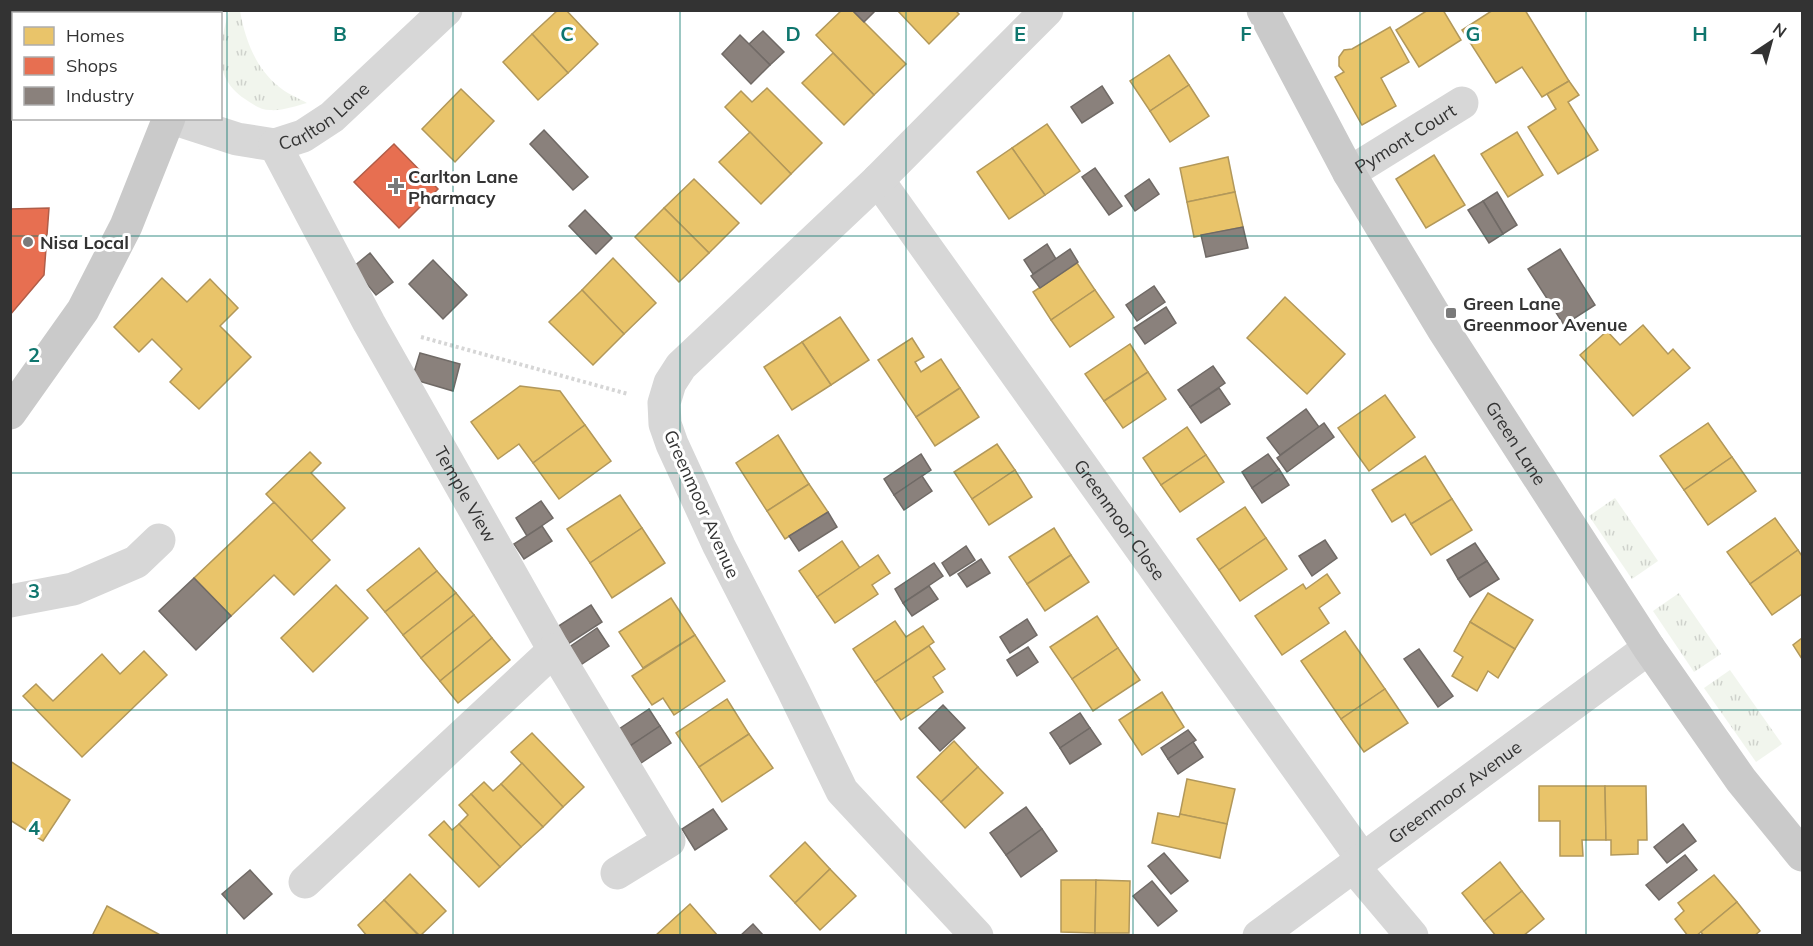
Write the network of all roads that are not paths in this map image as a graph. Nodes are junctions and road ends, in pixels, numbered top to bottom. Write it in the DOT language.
graph roads {
  1 [pos="446,10"];
  2 [pos="1047,10"];
  3 [pos="1263,10"];
  4 [pos="1462,104"];
  5 [pos="170,120"];
  6 [pos="177,120"];
  7 [pos="275,145"];
  8 [pos="1349,173"];
  9 [pos="878,180"];
  10 [pos="10,413"];
  11 [pos="159,540"];
  12 [pos="10,601"];
  13 [pos="1648,648"];
  14 [pos="554,650"];
  15 [pos="1803,855"];
  16 [pos="1358,863"];
  17 [pos="617,873"];
  18 [pos="305,882"];
  19 [pos="977,936"];
  20 [pos="1259,936"];
  21 [pos="1412,936"];
  1 -- 7 [label="street, Carlton Lane"];
  2 -- 9 [label="street, Greenmoor Avenue"];
  3 -- 8 [label="main road, Green Lane"];
  4 -- 8 [label="street, Pymont Court"];
  5 -- 10 [label="main road"];
  6 -- 7 [label="street, Carlton Lane"];
  7 -- 14 [label="street, Temple View"];
  8 -- 13 [label="main road, Green Lane"];
  9 -- 16 [label="street, Greenmoor Close"];
  9 -- 19 [label="street, Greenmoor Avenue"];
  11 -- 12 [label="street"];
  13 -- 15 [label="main road, Green Lane"];
  13 -- 16 [label="street, Greenmoor Avenue"];
  14 -- 17 [label="street, Temple View"];
  14 -- 18 [label="street"];
  16 -- 20 [label="street, Greenmoor Avenue"];
  16 -- 21 [label="street, Greenmoor Close"];
}
